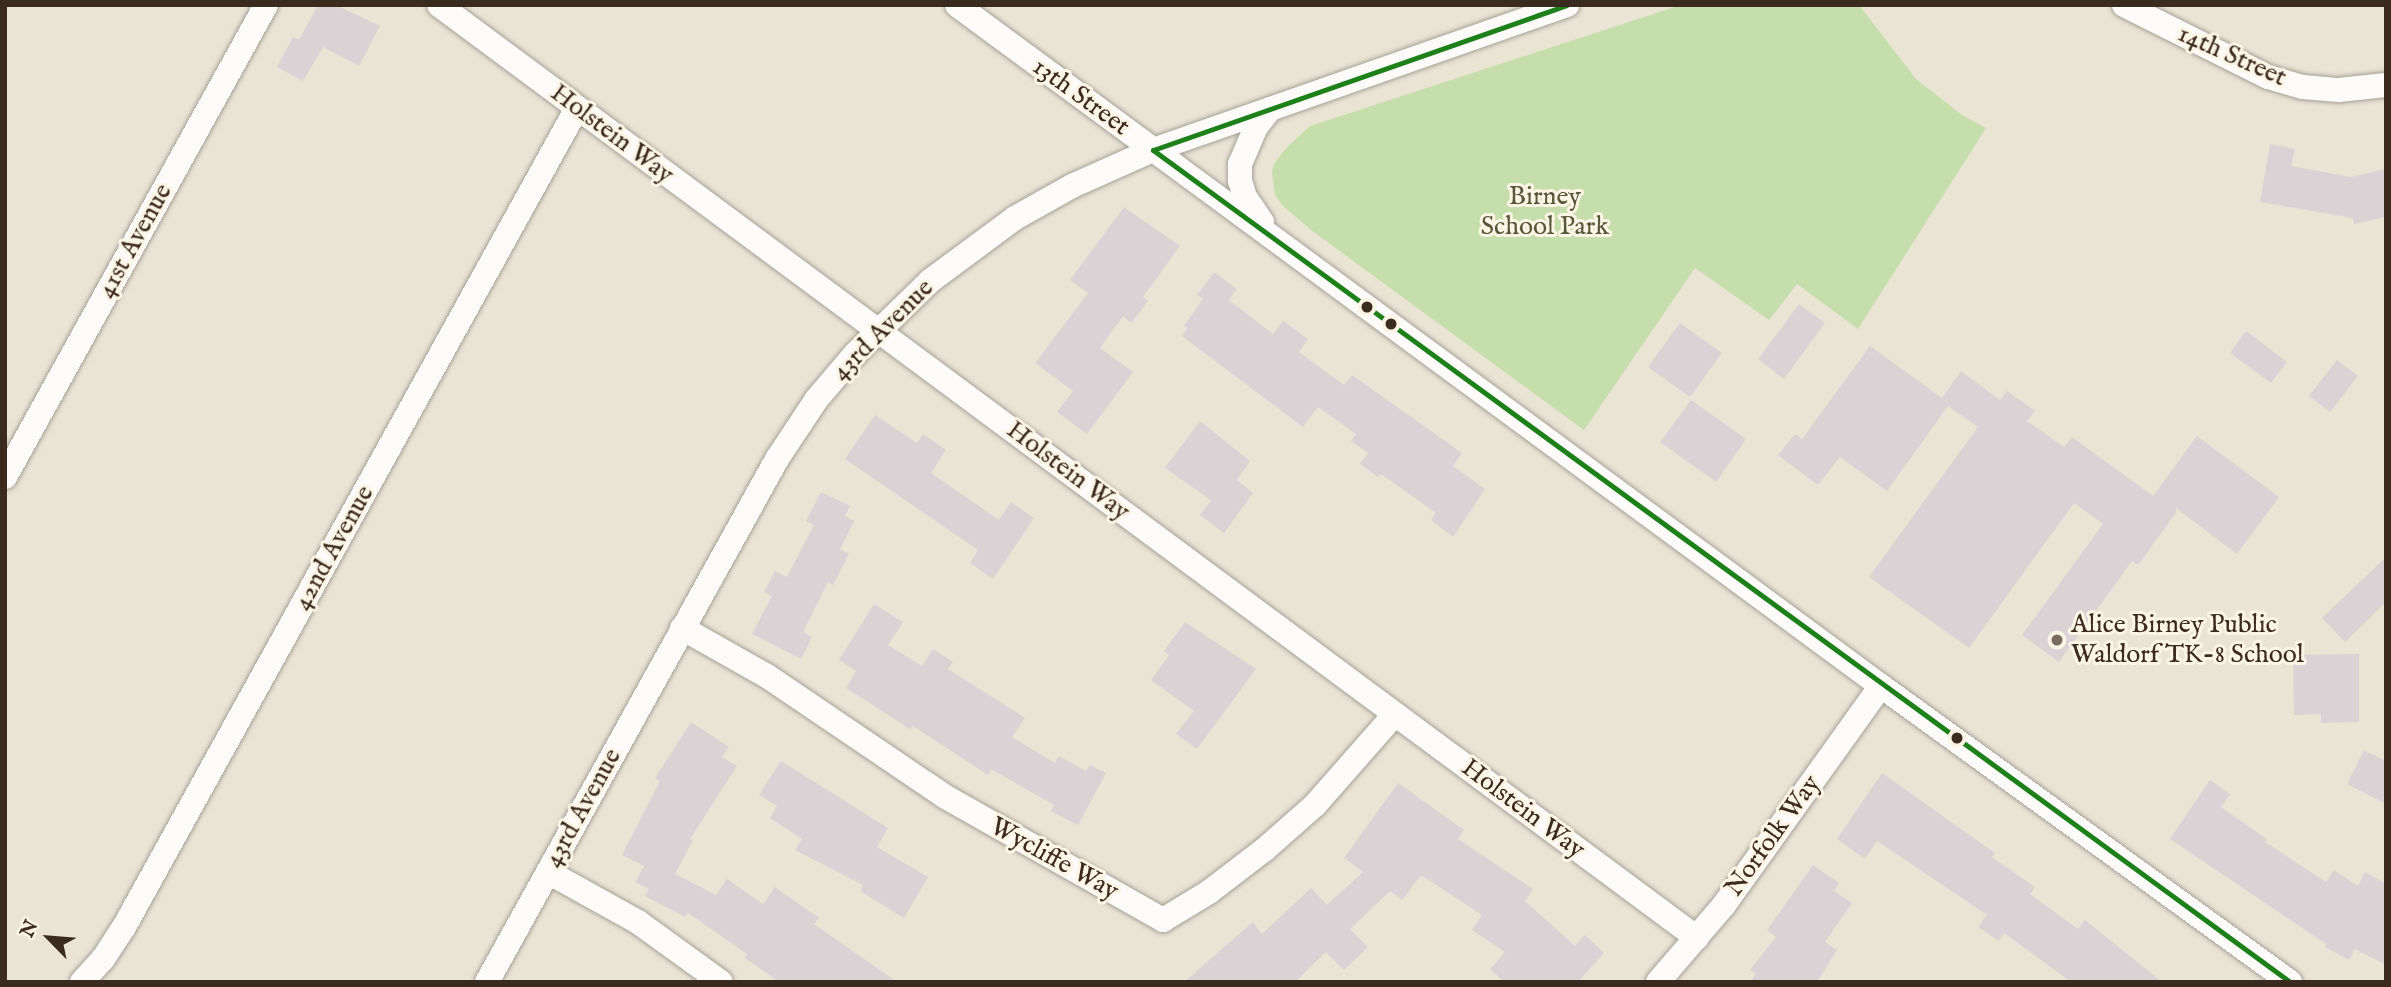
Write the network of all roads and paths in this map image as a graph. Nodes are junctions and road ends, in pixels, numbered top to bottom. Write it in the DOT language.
graph roads {
  1 [pos="265,5"];
  2 [pos="439,5"];
  3 [pos="957,5"];
  4 [pos="1567,5"];
  5 [pos="2124,5"];
  6 [pos="2386,85"];
  7 [pos="578,108"];
  8 [pos="1270,109"];
  9 [pos="1153,150"];
  10 [pos="1272,237"];
  11 [pos="877,330"];
  12 [pos="5,477"];
  13 [pos="682,628"];
  14 [pos="1881,686"];
  15 [pos="1395,714"];
  16 [pos="548,872"];
  17 [pos="1697,938"];
  18 [pos="82,982"];
  19 [pos="487,982"];
  20 [pos="721,982"];
  21 [pos="1658,982"];
  22 [pos="2290,982"];
  1 -- 12 [label="street, 41st Avenue"];
  2 -- 7 [label="street, Holstein Way"];
  3 -- 9 [label="street, 13th Street"];
  4 -- 8 [label="street, 43rd Avenue"];
  5 -- 6 [label="street, 14th Street"];
  7 -- 11 [label="street, Holstein Way"];
  7 -- 18 [label="street, 42nd Avenue"];
  8 -- 9 [label="street, 43rd Avenue"];
  8 -- 10 [label="street"];
  9 -- 10 [label="street, 13th Street"];
  9 -- 11 [label="street, 43rd Avenue"];
  10 -- 14 [label="street, 13th Street"];
  11 -- 13 [label="street, 43rd Avenue"];
  11 -- 15 [label="street, Holstein Way"];
  13 -- 15 [label="street, Wycliffe Way"];
  13 -- 16 [label="street, 43rd Avenue"];
  14 -- 17 [label="street, Norfolk Way"];
  14 -- 22 [label="street, 13th Street"];
  15 -- 17 [label="street, Holstein Way"];
  16 -- 19 [label="street, 43rd Avenue"];
  16 -- 20 [label="street"];
  17 -- 21 [label="street, Norfolk Way"];
}
